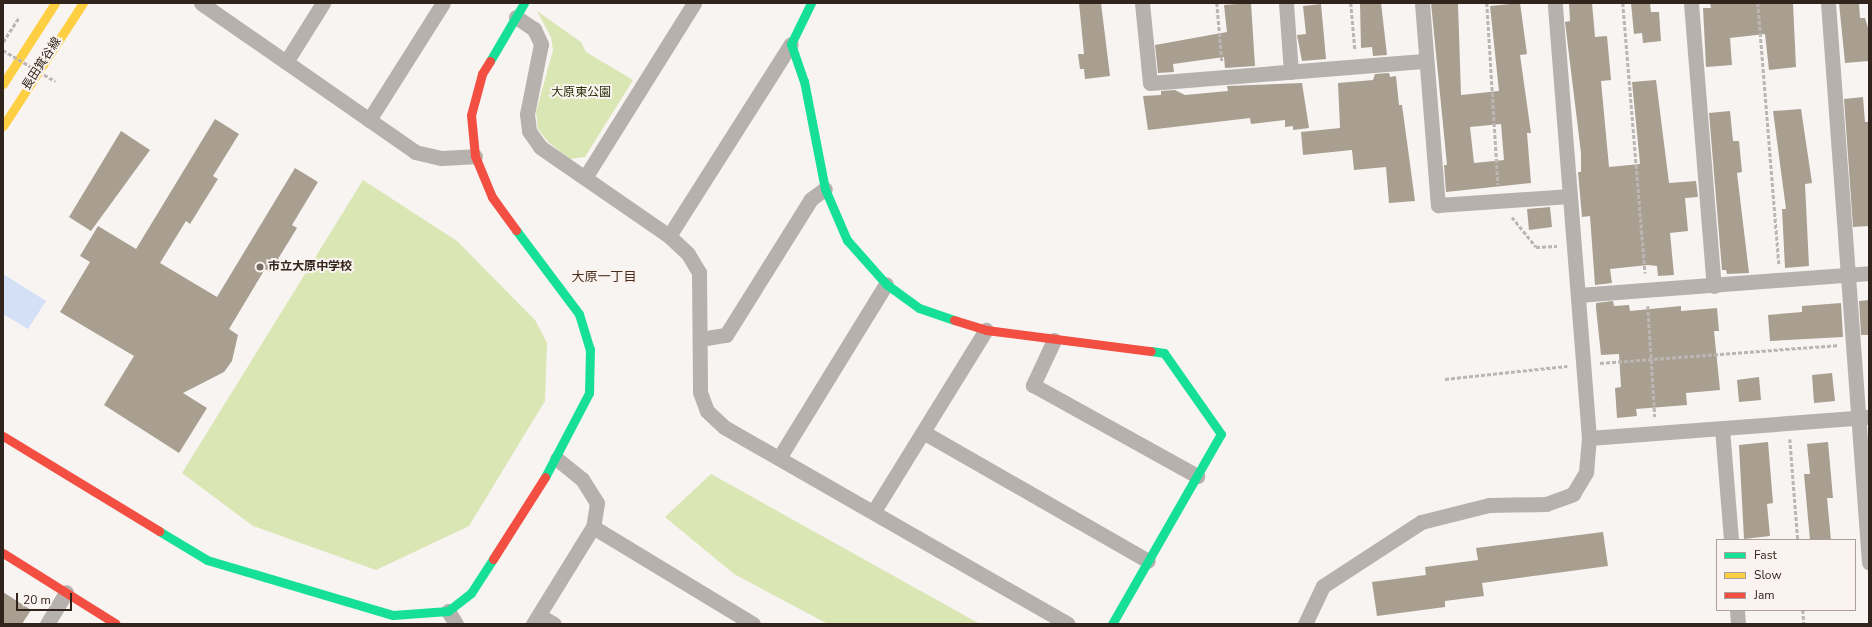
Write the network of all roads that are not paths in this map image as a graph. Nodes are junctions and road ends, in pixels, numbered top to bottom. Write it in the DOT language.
graph roads {
  1 [pos="55,3"];
  2 [pos="83,3"];
  3 [pos="201,3"];
  4 [pos="323,3"];
  5 [pos="443,3"];
  6 [pos="524,3"];
  7 [pos="694,3"];
  8 [pos="811,3"];
  9 [pos="1142,3"];
  10 [pos="1286,3"];
  11 [pos="1422,3"];
  12 [pos="1555,3"];
  13 [pos="1691,3"];
  14 [pos="1828,3"];
  15 [pos="516,17"];
  16 [pos="791,44"];
  17 [pos="1426,61"];
  18 [pos="286,62"];
  19 [pos="1291,72"];
  20 [pos="3,84"];
  21 [pos="369,120"];
  22 [pos="3,126"];
  23 [pos="475,156"];
  24 [pos="586,176"];
  25 [pos="825,189"];
  26 [pos="1570,196"];
  27 [pos="669,236"];
  28 [pos="1869,273"];
  29 [pos="1848,275"];
  30 [pos="886,284"];
  31 [pos="1714,286"];
  32 [pos="1578,295"];
  33 [pos="986,330"];
  34 [pos="700,339"];
  35 [pos="1054,340"];
  36 [pos="1864,417"];
  37 [pos="1722,428"];
  38 [pos="923,432"];
  39 [pos="3,436"];
  40 [pos="1589,438"];
  41 [pos="779,458"];
  42 [pos="557,459"];
  43 [pos="1197,476"];
  44 [pos="874,512"];
  45 [pos="593,527"];
  46 [pos="1731,539"];
  47 [pos="3,553"];
  48 [pos="1148,561"];
  49 [pos="1869,562"];
  50 [pos="66,592"];
  51 [pos="448,611"];
  52 [pos="1737,611"];
  53 [pos="537,620"];
  54 [pos="47,624"];
  55 [pos="116,624"];
  56 [pos="456,624"];
  57 [pos="554,624"];
  58 [pos="753,624"];
  59 [pos="1068,624"];
  60 [pos="1112,624"];
  61 [pos="1305,624"];
  62 [pos="1738,624"];
  1 -- 20 [label="street, 長田箕谷線"];
  2 -- 22 [label="street, 長田箕谷線"];
  3 -- 18 [label="street"];
  4 -- 18 [label="street"];
  5 -- 21 [label="street"];
  6 -- 15 [label="street"];
  7 -- 24 [label="street"];
  8 -- 16 [label="street"];
  9 -- 19 [label="street"];
  10 -- 19 [label="street"];
  11 -- 17 [label="street"];
  12 -- 26 [label="street"];
  13 -- 31 [label="street"];
  14 -- 29 [label="street"];
  15 -- 23 [label="street"];
  15 -- 24 [label="street"];
  16 -- 25 [label="street"];
  16 -- 27 [label="street"];
  17 -- 19 [label="street"];
  17 -- 26 [label="street"];
  18 -- 21 [label="street"];
  21 -- 23 [label="street"];
  23 -- 42 [label="street"];
  24 -- 27 [label="street"];
  25 -- 30 [label="street"];
  25 -- 34 [label="street"];
  26 -- 32 [label="street"];
  27 -- 34 [label="street"];
  28 -- 29 [label="street"];
  29 -- 31 [label="street"];
  29 -- 36 [label="street"];
  30 -- 33 [label="street"];
  30 -- 41 [label="street"];
  31 -- 32 [label="street"];
  32 -- 40 [label="street"];
  33 -- 35 [label="street"];
  33 -- 38 [label="street"];
  34 -- 41 [label="street"];
  35 -- 43 [label="street"];
  35 -- 43 [label="street"];
  36 -- 37 [label="street"];
  36 -- 49 [label="street"];
  37 -- 40 [label="street"];
  37 -- 46 [label="street"];
  38 -- 44 [label="street"];
  38 -- 48 [label="street"];
  39 -- 51 [label="street"];
  40 -- 61 [label="street"];
  41 -- 44 [label="street"];
  42 -- 45 [label="street"];
  42 -- 51 [label="street"];
  43 -- 48 [label="street"];
  44 -- 59 [label="street"];
  45 -- 53 [label="street"];
  45 -- 58 [label="street"];
  47 -- 50 [label="street"];
  48 -- 60 [label="street"];
  50 -- 54 [label="street"];
  50 -- 55 [label="street"];
  51 -- 56 [label="street"];
  52 -- 62 [label="street"];
  53 -- 57 [label="street"];
}
